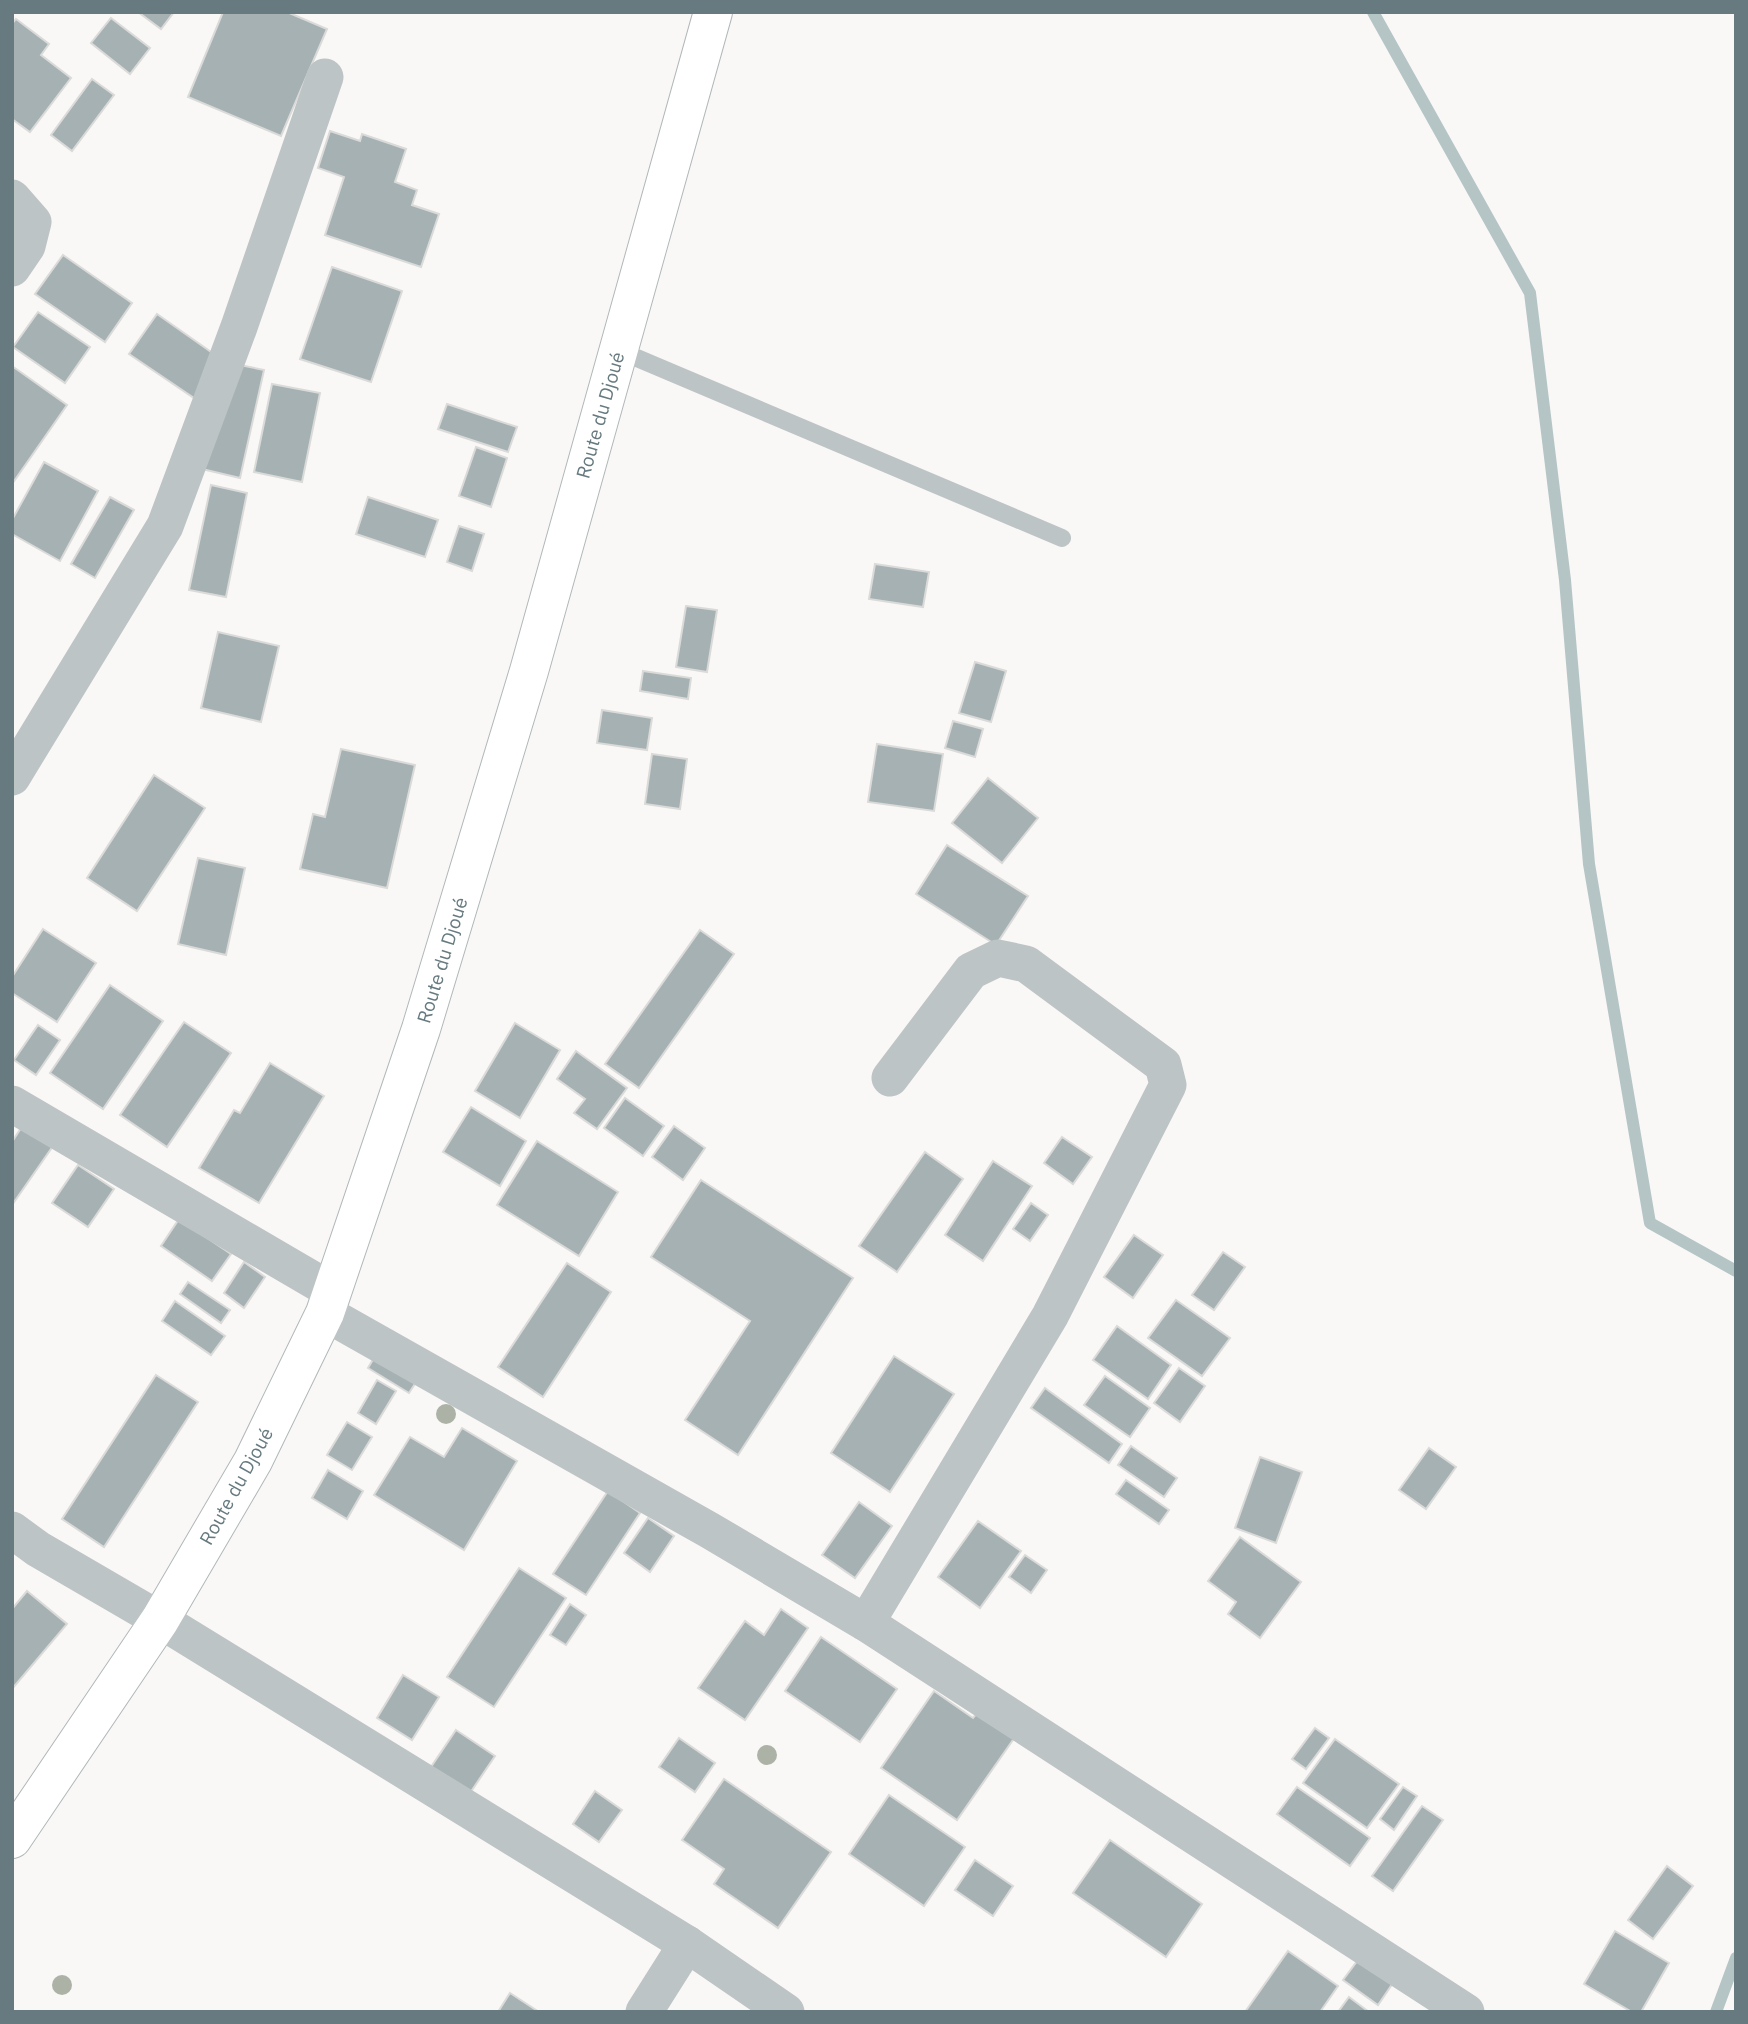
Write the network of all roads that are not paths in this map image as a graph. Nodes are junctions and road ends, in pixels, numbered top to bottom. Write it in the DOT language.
graph roads {
  1 [pos="713,12"];
  2 [pos="325,77"];
  3 [pos="12,198"];
  4 [pos="12,268"];
  5 [pos="618,350"];
  6 [pos="1062,538"];
  7 [pos="12,777"];
  8 [pos="890,1078"];
  9 [pos="12,1104"];
  10 [pos="329,1302"];
  11 [pos="12,1530"];
  12 [pos="159,1620"];
  13 [pos="866,1623"];
  14 [pos="12,1839"];
  15 [pos="687,1944"];
  16 [pos="644,2012"];
  17 [pos="786,2012"];
  18 [pos="1466,2012"];
  1 -- 5 [label="main road, Route du Djoué"];
  2 -- 7 [label="street"];
  3 -- 4 [label="street"];
  5 -- 6 [label="lane"];
  5 -- 10 [label="main road, Route du Djoué"];
  8 -- 13 [label="street"];
  9 -- 10 [label="street"];
  10 -- 12 [label="main road, Route du Djoué"];
  10 -- 13 [label="street"];
  11 -- 12 [label="street"];
  12 -- 14 [label="main road, Route du Djoué"];
  12 -- 15 [label="street"];
  13 -- 18 [label="street"];
  15 -- 16 [label="street"];
  15 -- 17 [label="street"];
}
